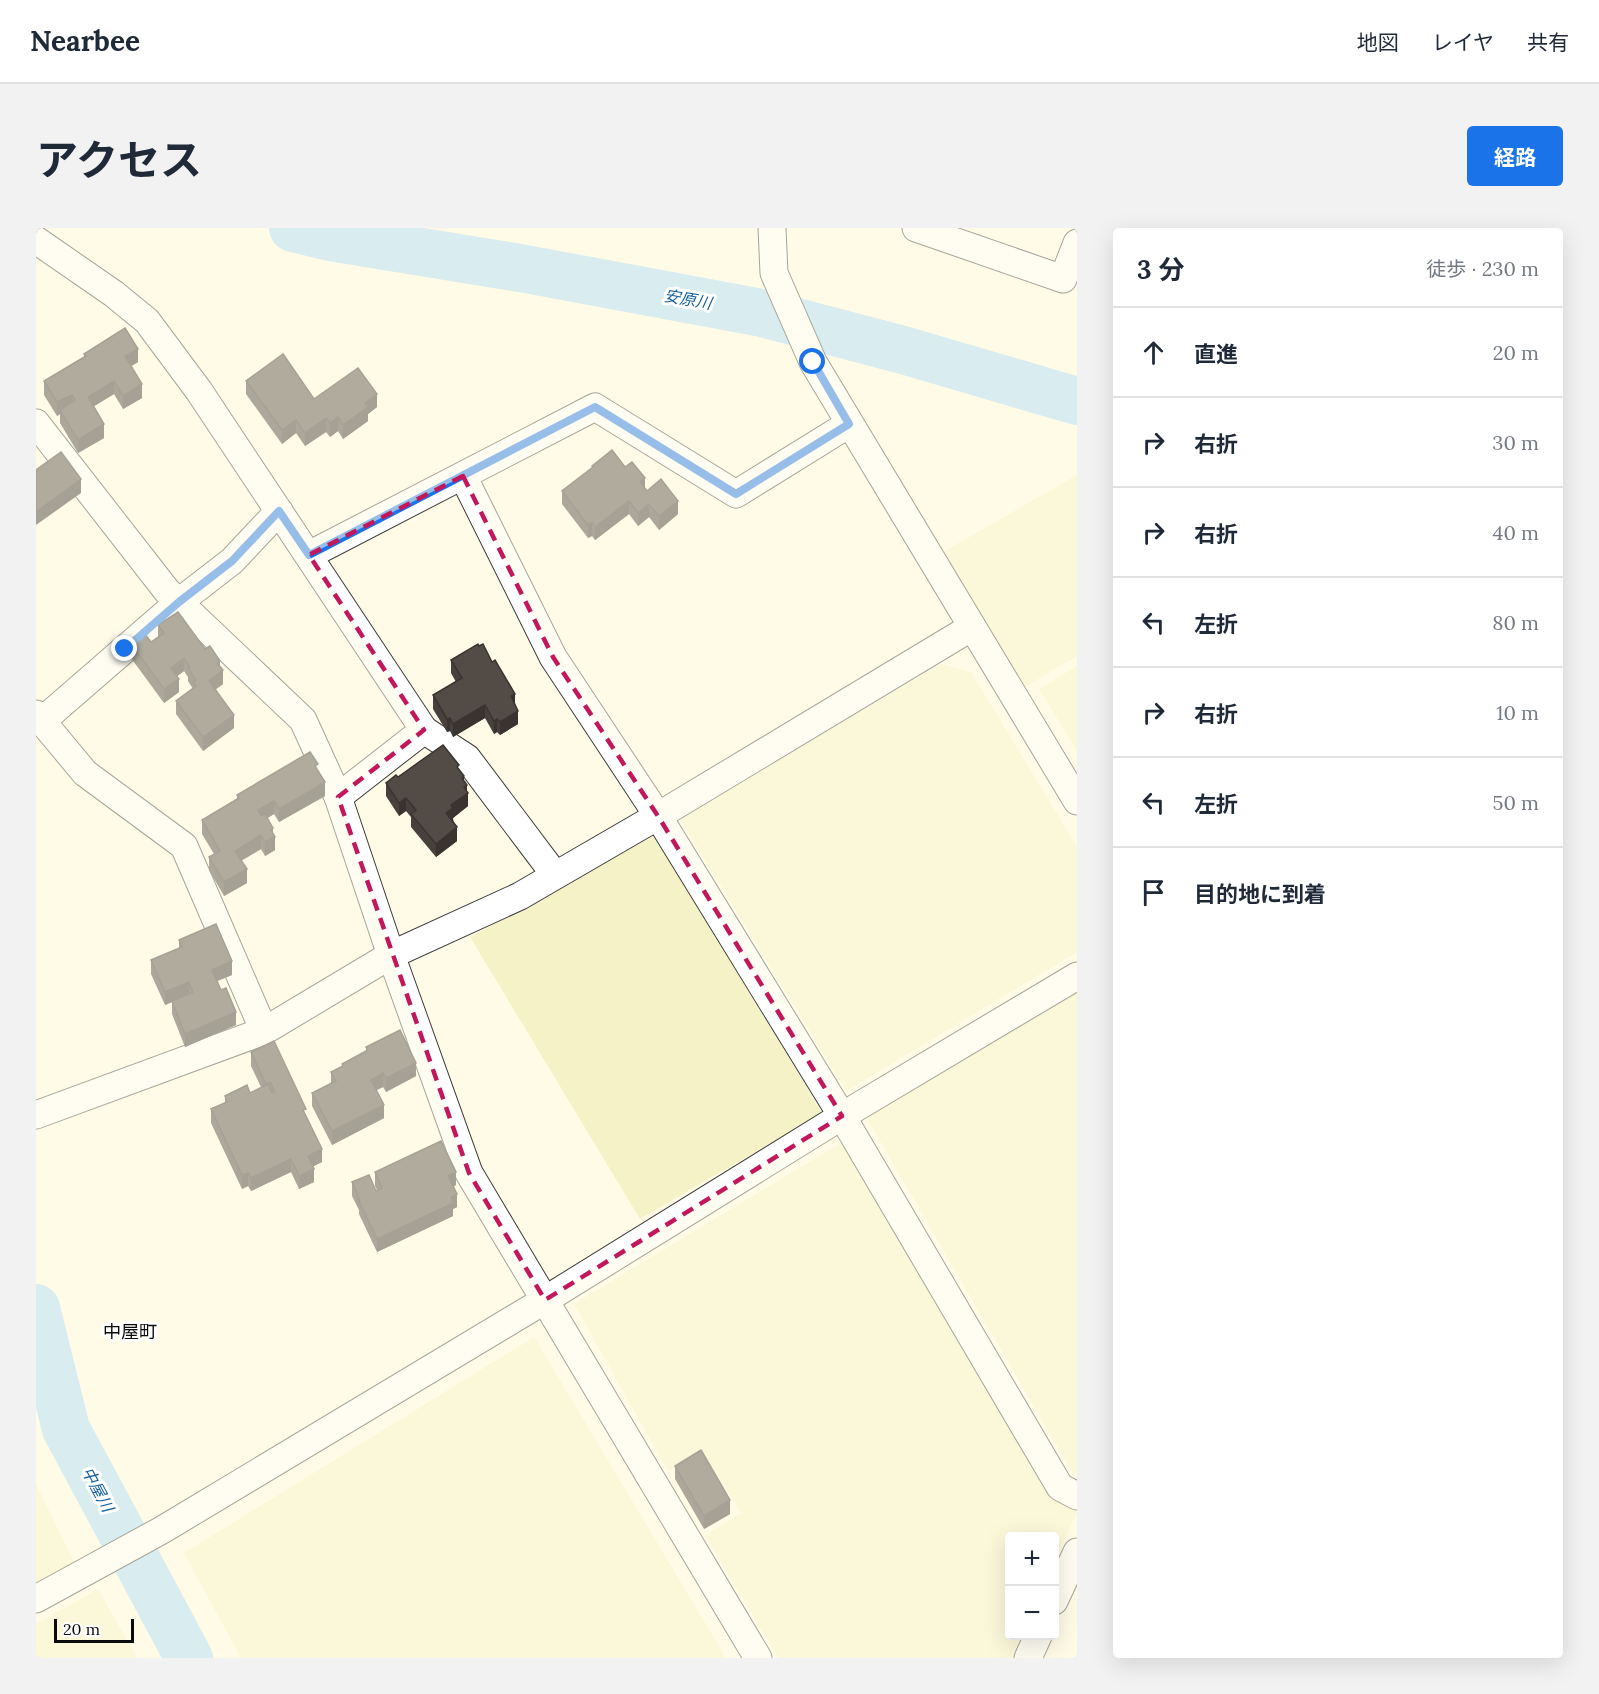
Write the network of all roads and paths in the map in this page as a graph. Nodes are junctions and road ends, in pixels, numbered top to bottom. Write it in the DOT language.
graph roads {
  1 [pos="772,228"];
  2 [pos="916,228"];
  3 [pos="36,240"];
  4 [pos="1077,243"];
  5 [pos="36,423"];
  6 [pos="849,424"];
  7 [pos="463,476"];
  8 [pos="279,511"];
  9 [pos="309,555"];
  10 [pos="179,602"];
  11 [pos="972,627"];
  12 [pos="39,717"];
  13 [pos="424,730"];
  14 [pos="338,797"];
  15 [pos="1077,801"];
  16 [pos="658,816"];
  17 [pos="555,875"];
  18 [pos="391,955"];
  19 [pos="1077,976"];
  20 [pos="264,1030"];
  21 [pos="36,1115"];
  22 [pos="842,1116"];
  23 [pos="545,1300"];
  24 [pos="1077,1496"];
  25 [pos="1077,1552"];
  26 [pos="1059,1590"];
  27 [pos="36,1599"];
  28 [pos="1036,1640"];
  29 [pos="758,1658"];
  30 [pos="1028,1658"];
  1 -- 6 [label="street"];
  2 -- 4 [label="street"];
  3 -- 8 [label="street"];
  5 -- 10 [label="street"];
  6 -- 7 [label="street"];
  6 -- 11 [label="street"];
  7 -- 9 [label="street"];
  7 -- 16 [label="street"];
  8 -- 9 [label="street"];
  8 -- 10 [label="street"];
  9 -- 13 [label="street"];
  10 -- 12 [label="street"];
  10 -- 14 [label="street"];
  11 -- 15 [label="street"];
  11 -- 16 [label="street"];
  12 -- 20 [label="street"];
  13 -- 14 [label="street"];
  13 -- 17 [label="street"];
  14 -- 18 [label="street"];
  16 -- 17 [label="street"];
  16 -- 22 [label="street"];
  17 -- 18 [label="street"];
  18 -- 20 [label="street"];
  18 -- 23 [label="street"];
  19 -- 22 [label="street"];
  20 -- 21 [label="street"];
  22 -- 23 [label="street"];
  22 -- 24 [label="street"];
  23 -- 27 [label="street"];
  23 -- 29 [label="street"];
  25 -- 26 [label="street"];
  28 -- 30 [label="street"];
}
